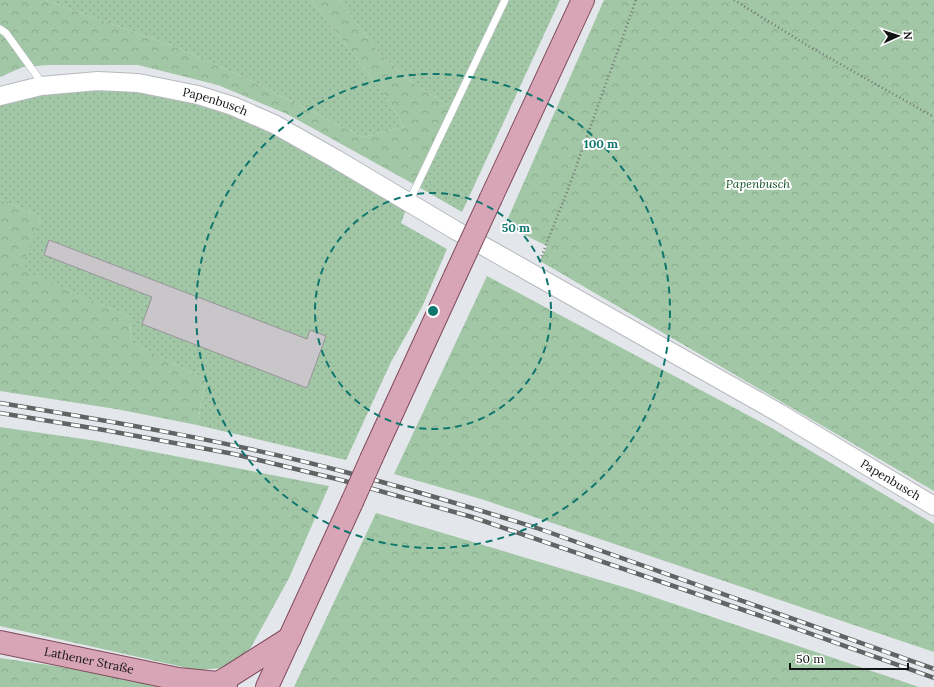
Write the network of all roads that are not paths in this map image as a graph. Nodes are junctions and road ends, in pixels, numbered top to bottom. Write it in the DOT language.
graph roads {
  1 [pos="505,0"];
  2 [pos="583,0"];
  3 [pos="0,29"];
  4 [pos="41,86"];
  5 [pos="0,96"];
  6 [pos="409,202"];
  7 [pos="934,506"];
  8 [pos="290,638"];
  9 [pos="0,642"];
  10 [pos="184,683"];
  11 [pos="222,685"];
  12 [pos="267,687"];
  1 -- 6 [label="lane"];
  2 -- 8 [label="main road, bridge"];
  3 -- 4 [label="lane"];
  4 -- 5 [label="street, Papenbusch"];
  4 -- 6 [label="street, Papenbusch"];
  6 -- 7 [label="street, Papenbusch"];
  8 -- 11 [label="main road"];
  8 -- 12 [label="main road"];
  9 -- 10 [label="main road, Lathener Straße"];
  10 -- 11 [label="main road, Lathener Straße"];
}
